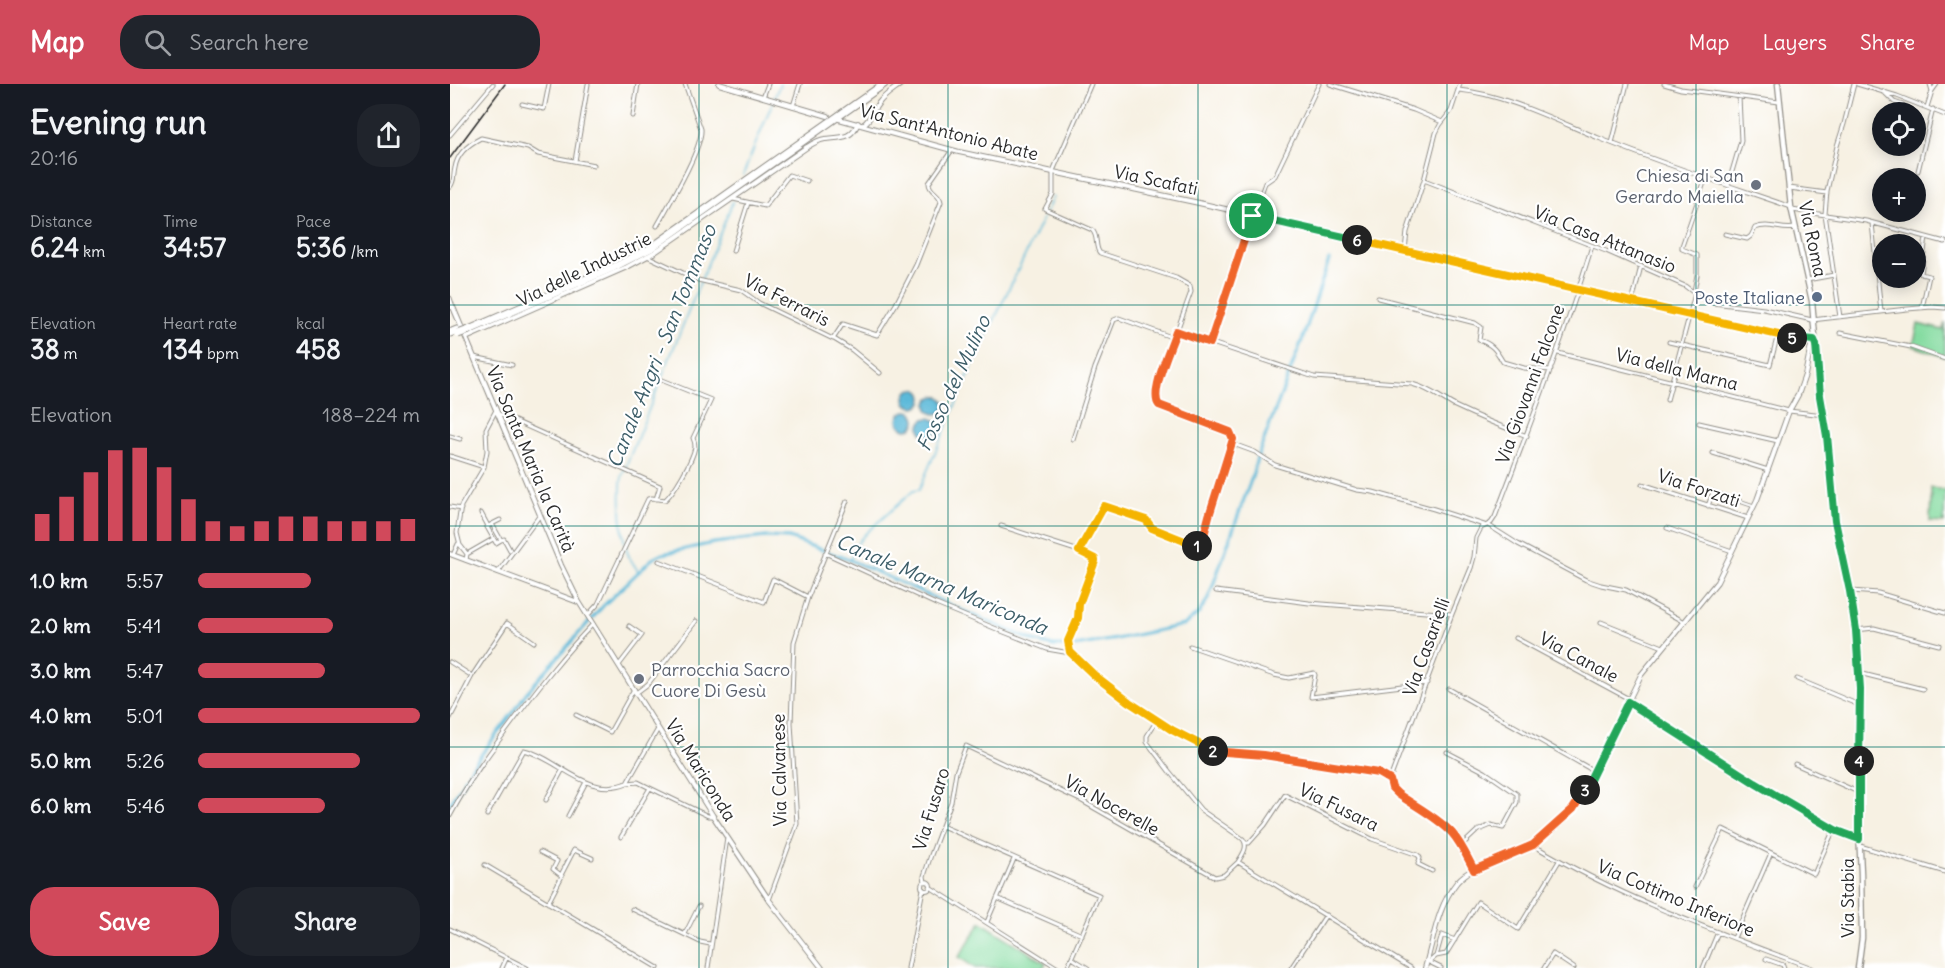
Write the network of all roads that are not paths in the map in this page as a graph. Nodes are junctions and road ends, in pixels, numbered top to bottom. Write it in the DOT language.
graph roads {
  1 [pos="493,84"];
  2 [pos="549,84"];
  3 [pos="588,84"];
  4 [pos="638,84"];
  5 [pos="685,84"];
  6 [pos="719,84"];
  7 [pos="768,84"];
  8 [pos="800,84"];
  9 [pos="877,84"];
  10 [pos="884,84"];
  11 [pos="902,84"];
  12 [pos="1091,84"];
  13 [pos="1319,84"];
  14 [pos="1330,84"];
  15 [pos="1460,84"];
  16 [pos="1627,84"];
  17 [pos="1664,84"];
  18 [pos="1689,84"];
  19 [pos="1778,84"];
  20 [pos="1855,84"];
  21 [pos="1930,84"];
  22 [pos="1937,84"];
  23 [pos="1687,89"];
  24 [pos="1459,90"];
  25 [pos="1883,91"];
  26 [pos="1932,91"];
  27 [pos="763,97"];
  28 [pos="1739,97"];
  29 [pos="1779,102"];
  30 [pos="1894,102"];
  31 [pos="522,104"];
  32 [pos="793,106"];
  33 [pos="1928,107"];
  34 [pos="1933,110"];
  35 [pos="1945,115"];
  36 [pos="633,116"];
  37 [pos="828,116"];
  38 [pos="839,118"];
  39 [pos="870,121"];
  40 [pos="1442,122"];
  41 [pos="860,124"];
  42 [pos="450,135"];
  43 [pos="1612,143"];
  44 [pos="952,150"];
  45 [pos="575,161"];
  46 [pos="594,165"];
  47 [pos="1919,168"];
  48 [pos="1053,171"];
  49 [pos="1706,177"];
  50 [pos="1424,180"];
  51 [pos="807,181"];
  52 [pos="1728,185"];
  53 [pos="450,188"];
  54 [pos="1789,188"];
  55 [pos="1827,193"];
  56 [pos="732,198"];
  57 [pos="748,203"];
  58 [pos="1792,209"];
  59 [pos="1825,214"];
  60 [pos="1252,216"];
  61 [pos="1872,223"];
  62 [pos="657,226"];
  63 [pos="1795,228"];
  64 [pos="1725,234"];
  65 [pos="1914,234"];
  66 [pos="1926,237"];
  67 [pos="1945,242"];
  68 [pos="1592,246"];
  69 [pos="733,250"];
  70 [pos="1405,251"];
  71 [pos="647,256"];
  72 [pos="1641,266"];
  73 [pos="1834,275"];
  74 [pos="1926,275"];
  75 [pos="1807,280"];
  76 [pos="1578,291"];
  77 [pos="1695,293"];
  78 [pos="450,298"];
  79 [pos="1378,298"];
  80 [pos="1632,303"];
  81 [pos="452,307"];
  82 [pos="1922,308"];
  83 [pos="1945,308"];
  84 [pos="1881,312"];
  85 [pos="1690,315"];
  86 [pos="1840,317"];
  87 [pos="1812,320"];
  88 [pos="468,328"];
  89 [pos="1176,331"];
  90 [pos="1840,333"];
  91 [pos="454,334"];
  92 [pos="1778,334"];
  93 [pos="466,338"];
  94 [pos="1174,338"];
  95 [pos="833,339"];
  96 [pos="1814,340"];
  97 [pos="1669,342"];
  98 [pos="1210,343"];
  99 [pos="1682,345"];
  100 [pos="1558,353"];
  101 [pos="474,357"];
  102 [pos="1945,359"];
  103 [pos="512,365"];
  104 [pos="1551,370"];
  105 [pos="880,373"];
  106 [pos="661,380"];
  107 [pos="1672,383"];
  108 [pos="1667,400"];
  109 [pos="497,411"];
  110 [pos="1790,411"];
  111 [pos="1824,415"];
  112 [pos="1699,423"];
  113 [pos="450,436"];
  114 [pos="1527,436"];
  115 [pos="460,439"];
  116 [pos="1073,439"];
  117 [pos="1233,439"];
  118 [pos="1780,441"];
  119 [pos="1713,453"];
  120 [pos="450,456"];
  121 [pos="484,467"];
  122 [pos="1768,470"];
  123 [pos="1830,470"];
  124 [pos="1642,484"];
  125 [pos="656,499"];
  126 [pos="847,501"];
  127 [pos="1708,506"];
  128 [pos="1754,506"];
  129 [pos="450,507"];
  130 [pos="461,509"];
  131 [pos="481,513"];
  132 [pos="540,515"];
  133 [pos="1748,518"];
  134 [pos="500,520"];
  135 [pos="490,525"];
  136 [pos="1486,525"];
  137 [pos="1002,526"];
  138 [pos="1666,528"];
  139 [pos="493,539"];
  140 [pos="501,540"];
  141 [pos="459,542"];
  142 [pos="463,549"];
  143 [pos="510,550"];
  144 [pos="1079,551"];
  145 [pos="1732,551"];
  146 [pos="453,553"];
  147 [pos="825,553"];
  148 [pos="467,554"];
  149 [pos="466,560"];
  150 [pos="659,561"];
  151 [pos="498,572"];
  152 [pos="1216,591"];
  153 [pos="1850,591"];
  154 [pos="808,597"];
  155 [pos="579,602"];
  156 [pos="1452,614"];
  157 [pos="1945,614"];
  158 [pos="591,620"];
  159 [pos="696,621"];
  160 [pos="1684,621"];
  161 [pos="1601,622"];
  162 [pos="629,626"];
  163 [pos="1856,630"];
  164 [pos="1516,638"];
  165 [pos="534,642"];
  166 [pos="1939,645"];
  167 [pos="1190,646"];
  168 [pos="1663,647"];
  169 [pos="1069,651"];
  170 [pos="450,662"];
  171 [pos="619,665"];
  172 [pos="1859,673"];
  173 [pos="472,676"];
  174 [pos="1797,680"];
  175 [pos="1427,683"];
  176 [pos="1449,689"];
  177 [pos="1923,689"];
  178 [pos="635,691"];
  179 [pos="1629,700"];
  180 [pos="1860,705"];
  181 [pos="576,715"];
  182 [pos="450,718"];
  183 [pos="1157,720"];
  184 [pos="659,728"];
  185 [pos="968,747"];
  186 [pos="1448,752"];
  187 [pos="1795,764"];
  188 [pos="563,770"];
  189 [pos="1594,771"];
  190 [pos="1390,780"];
  191 [pos="586,782"];
  192 [pos="627,783"];
  193 [pos="650,788"];
  194 [pos="1858,792"];
  195 [pos="546,800"];
  196 [pos="487,815"];
  197 [pos="450,816"];
  198 [pos="568,816"];
  199 [pos="713,816"];
  200 [pos="942,826"];
  201 [pos="1834,829"];
  202 [pos="727,836"];
  203 [pos="621,837"];
  204 [pos="1859,839"];
  205 [pos="1246,843"];
  206 [pos="1533,845"];
  207 [pos="1461,846"];
  208 [pos="1860,846"];
  209 [pos="540,852"];
  210 [pos="1771,853"];
  211 [pos="592,858"];
  212 [pos="1014,859"];
  213 [pos="1559,861"];
  214 [pos="1238,862"];
  215 [pos="485,865"];
  216 [pos="1474,870"];
  217 [pos="1432,871"];
  218 [pos="1945,872"];
  219 [pos="561,875"];
  220 [pos="925,882"];
  221 [pos="930,887"];
  222 [pos="1695,887"];
  223 [pos="923,889"];
  224 [pos="997,898"];
  225 [pos="769,900"];
  226 [pos="548,903"];
  227 [pos="699,906"];
  228 [pos="632,909"];
  229 [pos="1326,915"];
  230 [pos="987,922"];
  231 [pos="450,929"];
  232 [pos="1718,932"];
  233 [pos="685,934"];
  234 [pos="1082,935"];
  235 [pos="1734,938"];
  236 [pos="1455,940"];
  237 [pos="710,944"];
  238 [pos="1436,956"];
  239 [pos="507,957"];
  240 [pos="1072,958"];
  241 [pos="1766,959"];
  242 [pos="1428,961"];
  243 [pos="502,968"];
  244 [pos="527,968"];
  245 [pos="658,968"];
  246 [pos="708,968"];
  247 [pos="822,968"];
  248 [pos="908,968"];
  249 [pos="1058,968"];
  250 [pos="1067,968"];
  251 [pos="1088,968"];
  252 [pos="1291,968"];
  253 [pos="1411,968"];
  254 [pos="1425,968"];
  255 [pos="1441,968"];
  256 [pos="1544,968"];
  257 [pos="1574,968"];
  258 [pos="1703,968"];
  259 [pos="1784,968"];
  260 [pos="1812,968"];
  261 [pos="1858,968"];
  1 -- 42 [label="street"];
  2 -- 31 [label="street"];
  3 -- 45 [label="street"];
  4 -- 36 [label="street"];
  5 -- 62 [label="street"];
  6 -- 27 [label="street"];
  7 -- 27 [label="street"];
  8 -- 32 [label="street"];
  9 -- 88 [label="highway"];
  10 -- 88 [label="highway"];
  11 -- 39 [label="street"];
  12 -- 48 [label="street"];
  13 -- 60 [label="street"];
  14 -- 40 [label="street"];
  15 -- 24 [label="street"];
  16 -- 43 [label="street"];
  17 -- 23 [label="street"];
  18 -- 23 [label="street"];
  19 -- 29 [label="main road, Via Roma"];
  20 -- 25 [label="street"];
  20 -- 55 [label="street"];
  21 -- 26 [label="street"];
  22 -- 26 [label="street"];
  23 -- 28 [label="street"];
  24 -- 40 [label="street"];
  24 -- 43 [label="street"];
  25 -- 30 [label="street"];
  25 -- 33 [label="street"];
  26 -- 33 [label="street"];
  27 -- 32 [label="street"];
  28 -- 29 [label="street"];
  28 -- 52 [label="street"];
  29 -- 54 [label="main road, Via Roma"];
  32 -- 37 [label="street"];
  33 -- 34 [label="street"];
  34 -- 35 [label="street"];
  34 -- 47 [label="street"];
  38 -- 41 [label="street, Via Sant'Antonio Abate"];
  39 -- 41 [label="street, Via Sant'Antonio Abate"];
  39 -- 44 [label="street, Via Sant'Antonio Abate"];
  40 -- 50 [label="street"];
  41 -- 56 [label="street, Via delle Industrie"];
  43 -- 49 [label="street"];
  44 -- 48 [label="street, Via Sant'Antonio Abate"];
  44 -- 95 [label="street, Via Ferraris"];
  45 -- 46 [label="street"];
  45 -- 53 [label="street"];
  48 -- 60 [label="street, Via Scafati"];
  48 -- 89 [label="street"];
  49 -- 52 [label="street"];
  49 -- 77 [label="street"];
  50 -- 68 [label="street, Via Casa Attanasio"];
  50 -- 70 [label="street"];
  51 -- 57 [label="street"];
  52 -- 58 [label="street"];
  54 -- 55 [label="street"];
  54 -- 58 [label="main road, Via Roma"];
  55 -- 59 [label="street"];
  56 -- 57 [label="street"];
  56 -- 71 [label="street, Via delle Industrie"];
  57 -- 69 [label="street"];
  58 -- 59 [label="street"];
  58 -- 63 [label="main road, Via Roma"];
  59 -- 61 [label="street"];
  59 -- 73 [label="street"];
  60 -- 70 [label="street, Via Scafati"];
  60 -- 98 [label="street"];
  61 -- 65 [label="street"];
  61 -- 84 [label="street"];
  63 -- 64 [label="street"];
  63 -- 75 [label="main road, Via Roma"];
  66 -- 67 [label="street"];
  68 -- 72 [label="street, Via Casa Attanasio"];
  68 -- 76 [label="street, Via Giovanni Falcone"];
  70 -- 76 [label="street, Via Scafati"];
  71 -- 93 [label="street, Via delle Industrie"];
  71 -- 95 [label="street, Via Ferraris"];
  72 -- 77 [label="street, Via Casa Attanasio"];
  72 -- 80 [label="street"];
  73 -- 75 [label="street"];
  73 -- 86 [label="street"];
  74 -- 82 [label="street"];
  75 -- 87 [label="main road, Via Roma"];
  76 -- 80 [label="street, Via Scafati"];
  76 -- 100 [label="street, Via Giovanni Falcone"];
  77 -- 85 [label="street"];
  77 -- 87 [label="street, Via Casa Attanasio"];
  78 -- 81 [label="street"];
  79 -- 104 [label="street"];
  80 -- 85 [label="street, Via Scafati"];
  81 -- 93 [label="street, Via Santa Maria la Carità"];
  82 -- 83 [label="street, Via Casa Attanasio"];
  82 -- 84 [label="street, Via Casa Attanasio"];
  84 -- 86 [label="street, Via Casa Attanasio"];
  85 -- 92 [label="street, Via Scafati"];
  85 -- 99 [label="street"];
  86 -- 87 [label="street, Via Casa Attanasio"];
  87 -- 96 [label="main road, Via Roma"];
  88 -- 91 [label="highway, bridge"];
  89 -- 94 [label="street"];
  89 -- 98 [label="street"];
  90 -- 102 [label="street"];
  92 -- 96 [label="street, Via Scafati"];
  92 -- 99 [label="street"];
  93 -- 101 [label="street, Via Santa Maria la Carità"];
  94 -- 116 [label="street"];
  94 -- 117 [label="street"];
  95 -- 105 [label="street"];
  96 -- 110 [label="street"];
  96 -- 111 [label="main road, Via Roma"];
  97 -- 99 [label="street"];
  98 -- 114 [label="street"];
  99 -- 107 [label="street"];
  100 -- 104 [label="street, Via Giovanni Falcone"];
  100 -- 107 [label="street, Via della Marna"];
  101 -- 103 [label="street"];
  101 -- 109 [label="street, Via Santa Maria la Carità"];
  104 -- 114 [label="street, Via Giovanni Falcone"];
  106 -- 125 [label="street"];
  107 -- 108 [label="street"];
  107 -- 110 [label="street, Via della Marna"];
  109 -- 121 [label="street"];
  109 -- 125 [label="street"];
  109 -- 132 [label="street, Via Santa Maria la Carità"];
  110 -- 111 [label="street, Via della Marna"];
  110 -- 118 [label="street"];
  111 -- 123 [label="main road, Via Roma"];
  112 -- 118 [label="street"];
  113 -- 115 [label="street"];
  114 -- 136 [label="street, Via Giovanni Falcone"];
  117 -- 136 [label="street"];
  117 -- 144 [label="street"];
  118 -- 122 [label="street"];
  119 -- 122 [label="street"];
  120 -- 121 [label="street"];
  121 -- 130 [label="street"];
  122 -- 128 [label="street"];
  123 -- 153 [label="main road, Via Stabia"];
  124 -- 127 [label="street, Via Forzati"];
  125 -- 158 [label="street"];
  126 -- 147 [label="street, Via Calvanese"];
  127 -- 128 [label="street"];
  127 -- 133 [label="street, Via Forzati"];
  128 -- 133 [label="street"];
  129 -- 130 [label="street"];
  130 -- 141 [label="street"];
  131 -- 135 [label="street"];
  132 -- 151 [label="street"];
  132 -- 155 [label="street, Via Santa Maria la Carità"];
  133 -- 145 [label="street"];
  134 -- 135 [label="street"];
  135 -- 139 [label="street"];
  135 -- 140 [label="street"];
  136 -- 156 [label="street, Via Casarielli"];
  136 -- 160 [label="street"];
  137 -- 144 [label="street"];
  138 -- 145 [label="street"];
  139 -- 140 [label="street"];
  139 -- 148 [label="street"];
  140 -- 143 [label="street"];
  141 -- 142 [label="street"];
  141 -- 146 [label="street"];
  142 -- 146 [label="street"];
  142 -- 148 [label="street"];
  144 -- 169 [label="street"];
  145 -- 160 [label="street"];
  146 -- 149 [label="street"];
  147 -- 154 [label="street, Via Calvanese"];
  147 -- 169 [label="street"];
  148 -- 149 [label="street"];
  149 -- 151 [label="street"];
  150 -- 154 [label="street"];
  151 -- 155 [label="street"];
  152 -- 156 [label="street"];
  153 -- 157 [label="street"];
  153 -- 163 [label="main road, Via Stabia"];
  154 -- 225 [label="street, Via Calvanese"];
  155 -- 158 [label="street, Via Santa Maria la Carità"];
  156 -- 175 [label="street, Via Casarielli"];
  158 -- 171 [label="street, Via Mariconda"];
  158 -- 197 [label="street"];
  159 -- 178 [label="street"];
  160 -- 168 [label="street"];
  161 -- 168 [label="street"];
  162 -- 171 [label="street"];
  163 -- 166 [label="street"];
  163 -- 172 [label="main road, Via Stabia"];
  164 -- 179 [label="street, Via Canale"];
  165 -- 173 [label="street"];
  167 -- 175 [label="street"];
  168 -- 179 [label="street"];
  169 -- 183 [label="street"];
  170 -- 173 [label="street"];
  171 -- 178 [label="street, Via Mariconda"];
  172 -- 177 [label="street"];
  172 -- 180 [label="main road, Via Stabia"];
  173 -- 182 [label="street"];
  174 -- 180 [label="street"];
  175 -- 190 [label="street, Via Casarielli"];
  176 -- 189 [label="street"];
  178 -- 181 [label="street"];
  178 -- 184 [label="street, Via Mariconda"];
  179 -- 189 [label="street"];
  179 -- 201 [label="street, Via Canale"];
  180 -- 194 [label="main road, Via Stabia"];
  183 -- 190 [label="street"];
  183 -- 205 [label="street"];
  184 -- 192 [label="street"];
  184 -- 199 [label="street, Via Mariconda"];
  185 -- 200 [label="street, Via Fusaro"];
  185 -- 214 [label="street, Via Nocerelle"];
  186 -- 207 [label="street"];
  187 -- 194 [label="street"];
  188 -- 191 [label="street"];
  188 -- 195 [label="street"];
  188 -- 196 [label="street"];
  189 -- 206 [label="street"];
  190 -- 207 [label="street"];
  191 -- 192 [label="street"];
  191 -- 198 [label="street"];
  192 -- 193 [label="street"];
  193 -- 199 [label="street"];
  193 -- 203 [label="street"];
  194 -- 204 [label="main road, Via Stabia"];
  199 -- 202 [label="street, Via Mariconda"];
  200 -- 212 [label="street"];
  200 -- 220 [label="street, Via Fusaro"];
  201 -- 204 [label="street, Via Canale"];
  201 -- 210 [label="street"];
  202 -- 225 [label="street, Via Mariconda"];
  202 -- 237 [label="street"];
  204 -- 208 [label="main road, Via Stabia"];
  205 -- 214 [label="street"];
  205 -- 217 [label="street, Via Fusara"];
  206 -- 213 [label="street, Via Cottimo Inferiore"];
  206 -- 216 [label="street"];
  207 -- 216 [label="street"];
  208 -- 218 [label="street"];
  208 -- 261 [label="main road, Via Stabia"];
  209 -- 219 [label="street"];
  210 -- 222 [label="street"];
  210 -- 235 [label="street"];
  211 -- 219 [label="street"];
  212 -- 224 [label="street"];
  212 -- 234 [label="street"];
  213 -- 232 [label="street, Via Cottimo Inferiore"];
  213 -- 236 [label="street"];
  214 -- 229 [label="street"];
  215 -- 226 [label="street"];
  216 -- 242 [label="street"];
  219 -- 226 [label="street"];
  220 -- 221 [label="street"];
  220 -- 223 [label="street, Via Fusaro"];
  221 -- 223 [label="street"];
  221 -- 230 [label="street"];
  223 -- 248 [label="street, Via Fusaro"];
  224 -- 230 [label="street"];
  224 -- 234 [label="street"];
  225 -- 247 [label="street, Via Mariconda"];
  226 -- 245 [label="street"];
  227 -- 233 [label="street"];
  228 -- 233 [label="street"];
  229 -- 252 [label="street"];
  229 -- 253 [label="street"];
  230 -- 249 [label="street"];
  231 -- 239 [label="street"];
  232 -- 235 [label="street, Via Cottimo Inferiore"];
  232 -- 258 [label="street"];
  233 -- 237 [label="street"];
  234 -- 240 [label="street"];
  235 -- 260 [label="street, Via Cottimo Inferiore"];
  236 -- 238 [label="street"];
  236 -- 238 [label="street"];
  237 -- 246 [label="street"];
  238 -- 242 [label="street"];
  239 -- 243 [label="street"];
  239 -- 244 [label="street"];
  240 -- 250 [label="street"];
  240 -- 251 [label="street"];
  241 -- 259 [label="street"];
  242 -- 254 [label="street"];
  242 -- 255 [label="street"];
  256 -- 257 [label="street"];
}
